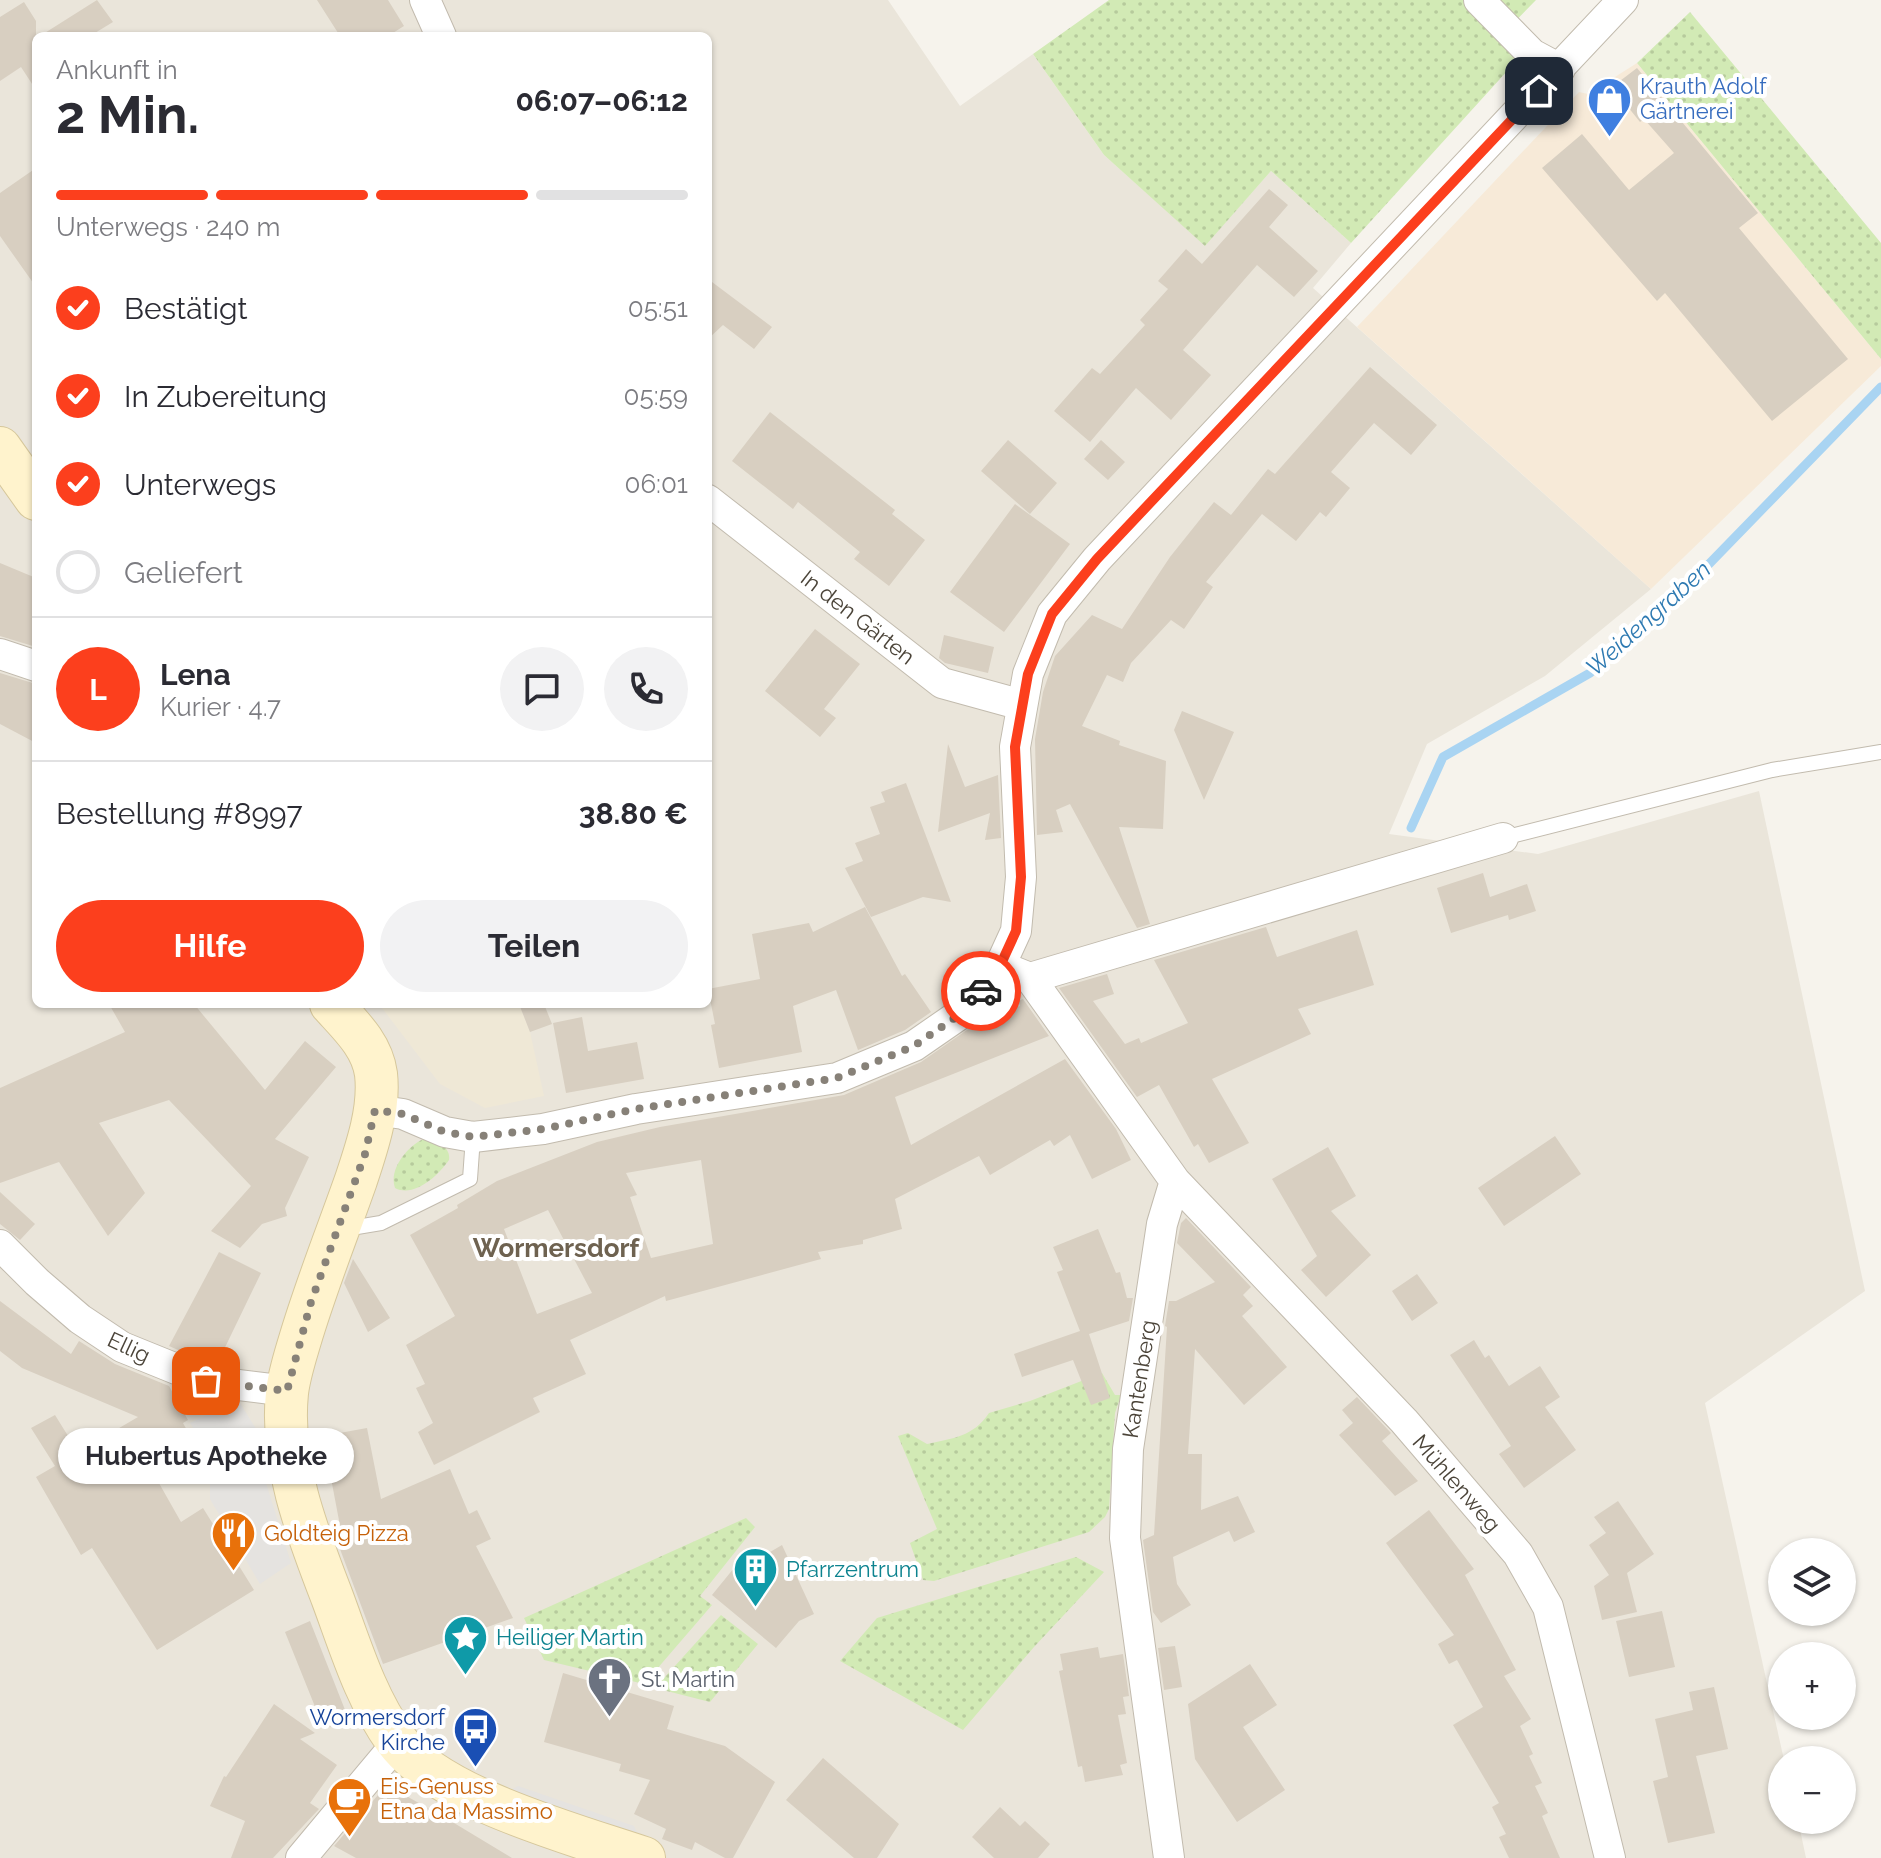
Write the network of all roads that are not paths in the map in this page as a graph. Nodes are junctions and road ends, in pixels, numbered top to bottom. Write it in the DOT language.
graph roads {
  1 [pos="425,0"];
  2 [pos="1479,0"];
  3 [pos="1623,0"];
  4 [pos="439,32"];
  5 [pos="1560,69"];
  6 [pos="0,448"];
  7 [pos="32,493"];
  8 [pos="712,503"];
  9 [pos="0,654"];
  10 [pos="32,665"];
  11 [pos="1022,705"];
  12 [pos="1881,752"];
  13 [pos="1503,838"];
  14 [pos="1000,966"];
  15 [pos="1030,978"];
  16 [pos="335,1008"];
  17 [pos="375,1110"];
  18 [pos="473,1137"];
  19 [pos="1175,1181"];
  20 [pos="357,1227"];
  21 [pos="0,1245"];
  22 [pos="287,1391"];
  23 [pos="398,1742"];
  24 [pos="301,1858"];
  25 [pos="644,1858"];
  26 [pos="1169,1858"];
  27 [pos="1610,1858"];
  1 -- 4 [label="street"];
  2 -- 5 [label="street"];
  3 -- 5 [label="street"];
  5 -- 11 [label="street"];
  6 -- 7 [label="main road"];
  8 -- 11 [label="street, In den Gärten"];
  9 -- 10 [label="street"];
  11 -- 14 [label="street"];
  12 -- 13 [label="lane"];
  13 -- 15 [label="street"];
  14 -- 15 [label="street"];
  14 -- 18 [label="street"];
  15 -- 19 [label="street"];
  16 -- 17 [label="main road"];
  17 -- 18 [label="street"];
  17 -- 22 [label="main road"];
  18 -- 20 [label="lane"];
  19 -- 26 [label="street, Kantenberg"];
  19 -- 27 [label="street, Mühlenweg"];
  21 -- 22 [label="street, Ellig"];
  22 -- 23 [label="main road"];
  23 -- 24 [label="street"];
  23 -- 25 [label="main road"];
}
